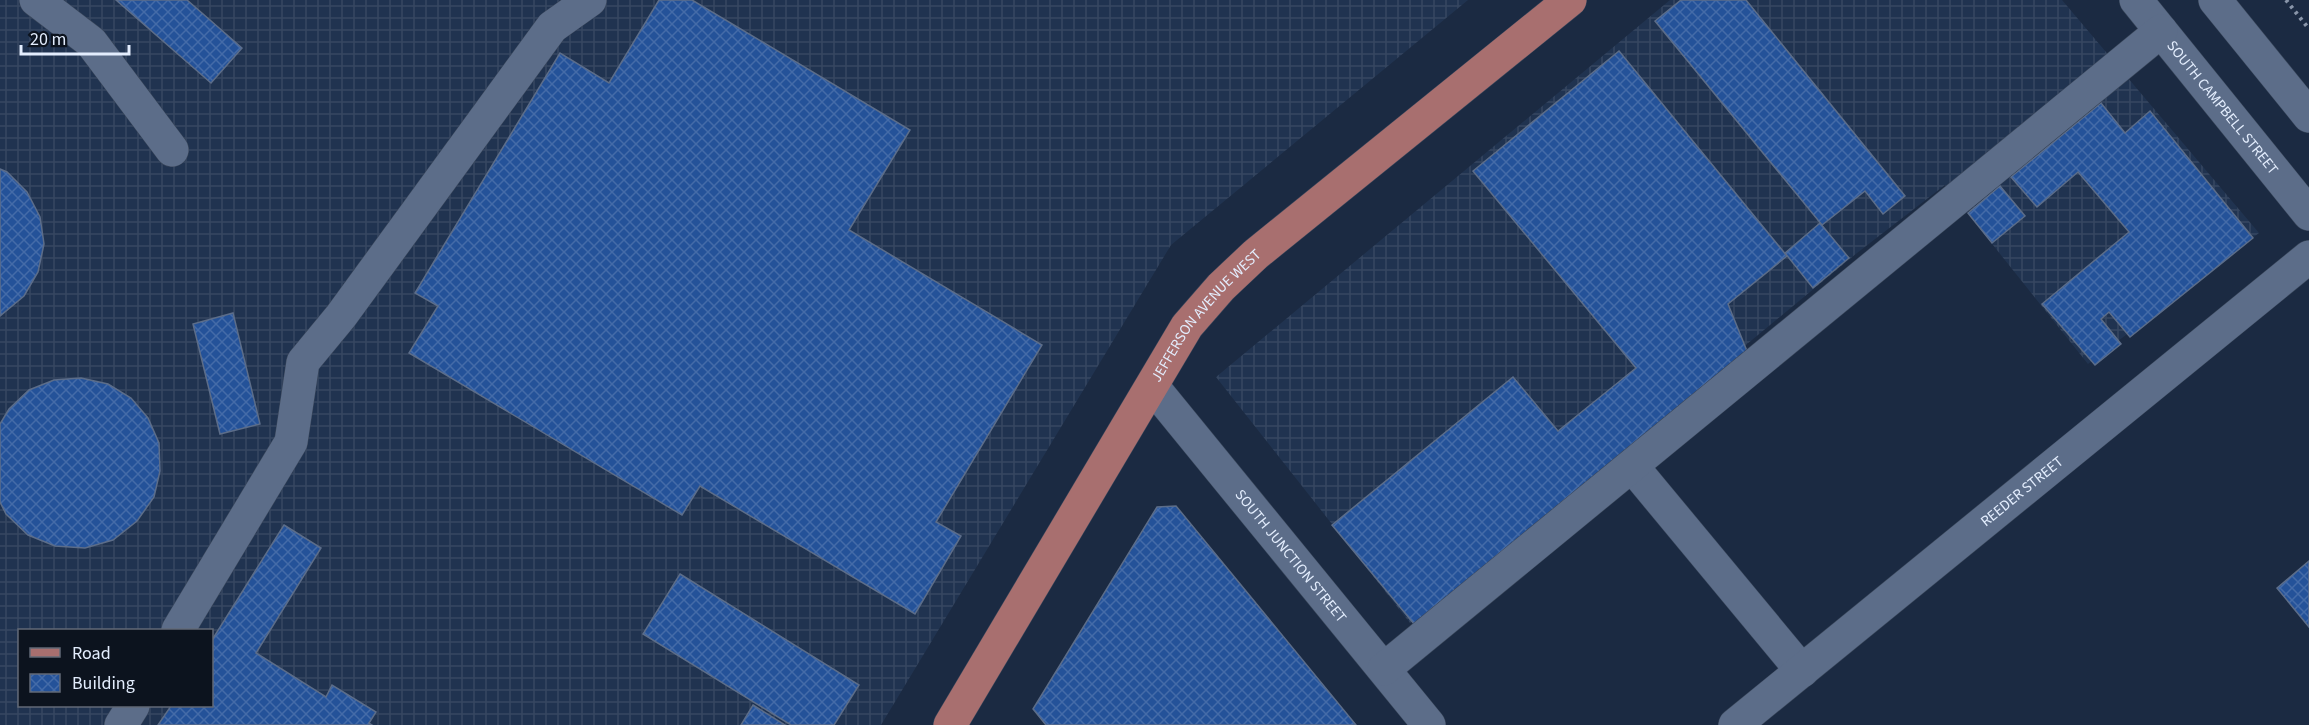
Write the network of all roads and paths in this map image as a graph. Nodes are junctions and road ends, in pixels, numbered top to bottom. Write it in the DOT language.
graph roads {
  1 [pos="36,0"];
  2 [pos="590,0"];
  3 [pos="1570,0"];
  4 [pos="2136,0"];
  5 [pos="2216,0"];
  6 [pos="2286,0"];
  7 [pos="2309,29"];
  8 [pos="2162,31"];
  9 [pos="2309,116"];
  10 [pos="172,150"];
  11 [pos="2309,214"];
  12 [pos="2309,257"];
  13 [pos="1153,387"];
  14 [pos="1632,466"];
  15 [pos="179,629"];
  16 [pos="1384,669"];
  17 [pos="1802,671"];
  18 [pos="132,707"];
  19 [pos="121,725"];
  20 [pos="950,725"];
  21 [pos="1429,725"];
  22 [pos="1735,725"];
  1 -- 10 [label="street"];
  2 -- 15 [label="street"];
  3 -- 13 [label="main road, JEFFERSON AVENUE WEST"];
  4 -- 8 [label="street, SOUTH CAMPBELL STREET"];
  5 -- 9 [label="street"];
  6 -- 7 [label="path"];
  8 -- 11 [label="street, SOUTH CAMPBELL STREET"];
  8 -- 14 [label="street"];
  12 -- 17 [label="street, REEDER STREET"];
  13 -- 16 [label="street, SOUTH JUNCTION STREET"];
  13 -- 20 [label="main road, JEFFERSON AVENUE WEST"];
  14 -- 16 [label="street"];
  14 -- 17 [label="street"];
  16 -- 21 [label="street, SOUTH JUNCTION STREET"];
  17 -- 22 [label="street, REEDER STREET"];
  18 -- 19 [label="street"];
}
